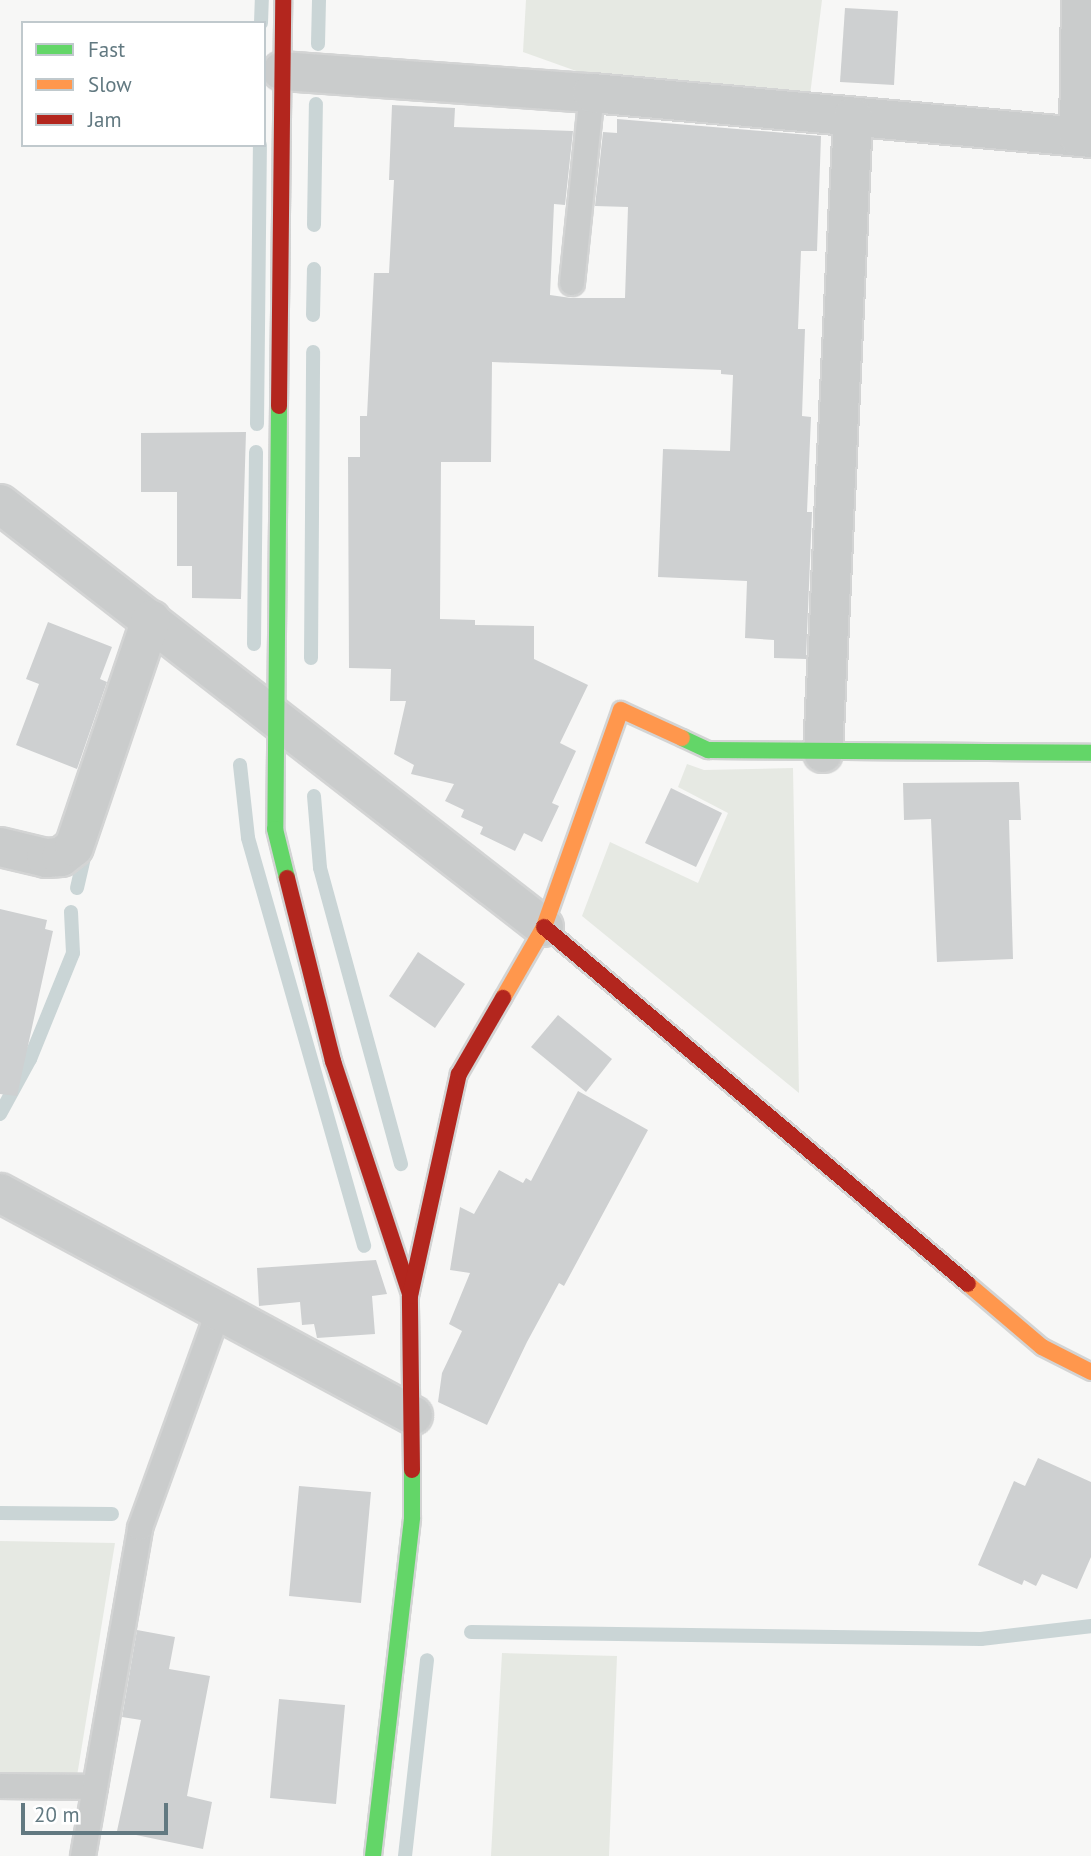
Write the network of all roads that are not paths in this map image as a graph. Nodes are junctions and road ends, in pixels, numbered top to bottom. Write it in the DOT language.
graph roads {
  1 [pos="283,0"];
  2 [pos="1081,0"];
  3 [pos="282,71"];
  4 [pos="592,93"];
  5 [pos="853,117"];
  6 [pos="1085,138"];
  7 [pos="572,283"];
  8 [pos="0,504"];
  9 [pos="151,620"];
  10 [pos="277,716"];
  11 [pos="823,753"];
  12 [pos="1091,753"];
  13 [pos="0,847"];
  14 [pos="544,927"];
  15 [pos="0,1193"];
  16 [pos="410,1296"];
  17 [pos="219,1310"];
  18 [pos="1091,1372"];
  19 [pos="413,1415"];
  20 [pos="0,1786"];
  21 [pos="95,1787"];
  22 [pos="83,1856"];
  23 [pos="373,1856"];
  1 -- 3 [label="street"];
  2 -- 6 [label="street"];
  3 -- 4 [label="street"];
  3 -- 10 [label="street"];
  4 -- 5 [label="street"];
  4 -- 7 [label="lane"];
  5 -- 6 [label="street"];
  5 -- 11 [label="street"];
  8 -- 9 [label="street"];
  9 -- 10 [label="street"];
  9 -- 13 [label="street"];
  10 -- 14 [label="street"];
  10 -- 16 [label="street"];
  11 -- 12 [label="street"];
  11 -- 14 [label="street"];
  14 -- 16 [label="street"];
  14 -- 18 [label="street"];
  15 -- 17 [label="street"];
  16 -- 19 [label="street"];
  17 -- 19 [label="street"];
  17 -- 21 [label="lane"];
  19 -- 23 [label="street"];
  20 -- 21 [label="lane"];
  21 -- 22 [label="lane"];
}
